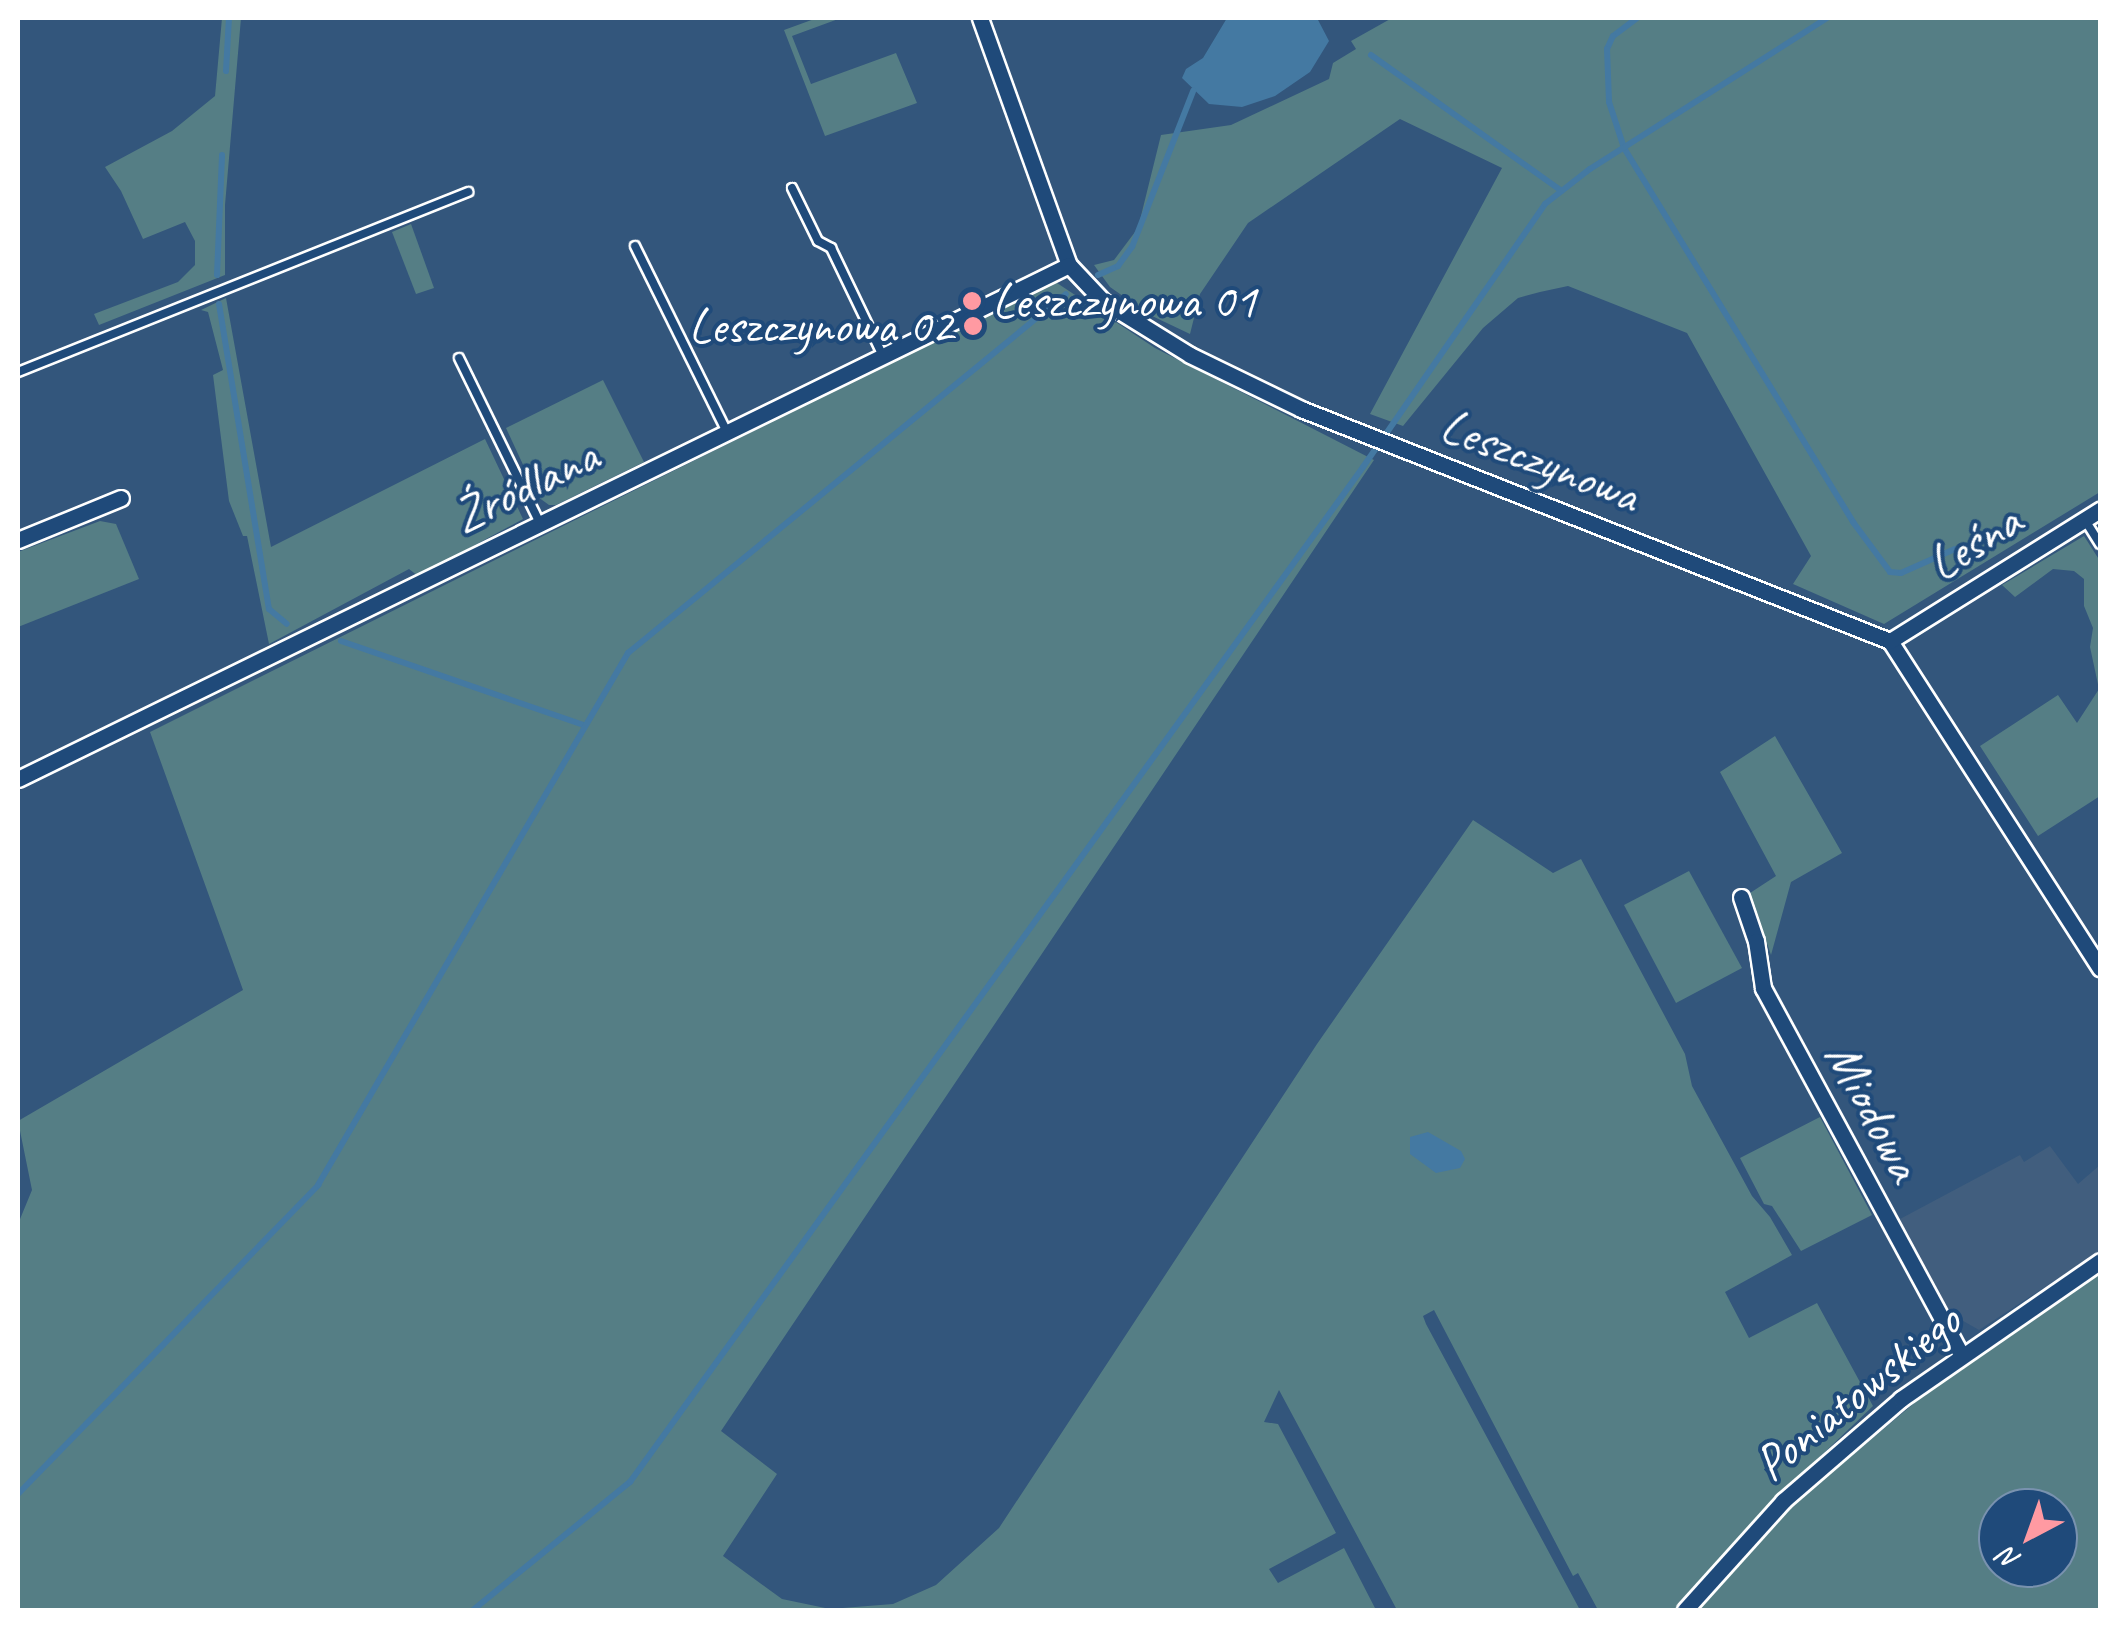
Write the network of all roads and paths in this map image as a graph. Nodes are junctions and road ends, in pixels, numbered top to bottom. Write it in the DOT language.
graph roads {
  1 [pos="980,18"];
  2 [pos="792,188"];
  3 [pos="468,192"];
  4 [pos="635,246"];
  5 [pos="1068,265"];
  6 [pos="883,356"];
  7 [pos="458,358"];
  8 [pos="18,372"];
  9 [pos="727,432"];
  10 [pos="121,498"];
  11 [pos="2100,510"];
  12 [pos="2085,520"];
  13 [pos="540,523"];
  14 [pos="18,540"];
  15 [pos="2100,544"];
  16 [pos="1890,642"];
  17 [pos="18,780"];
  18 [pos="1741,897"];
  19 [pos="2100,968"];
  20 [pos="2100,1262"];
  21 [pos="1962,1354"];
  22 [pos="1685,1610"];
  1 -- 5 [label="street, Leszczynowa"];
  2 -- 6 [label="lane"];
  3 -- 8 [label="lane"];
  4 -- 9 [label="lane"];
  5 -- 6 [label="street, Źródlana"];
  5 -- 16 [label="street, Leszczynowa"];
  6 -- 9 [label="street, Źródlana"];
  7 -- 13 [label="lane"];
  9 -- 13 [label="street, Źródlana"];
  10 -- 14 [label="street"];
  11 -- 12 [label="street, Leśna"];
  12 -- 15 [label="lane"];
  12 -- 16 [label="street, Leśna"];
  13 -- 17 [label="street, Źródlana"];
  16 -- 19 [label="street"];
  18 -- 21 [label="street, Miodowa"];
  20 -- 21 [label="street, Poniatowskiego"];
  21 -- 22 [label="street, Poniatowskiego"];
}
